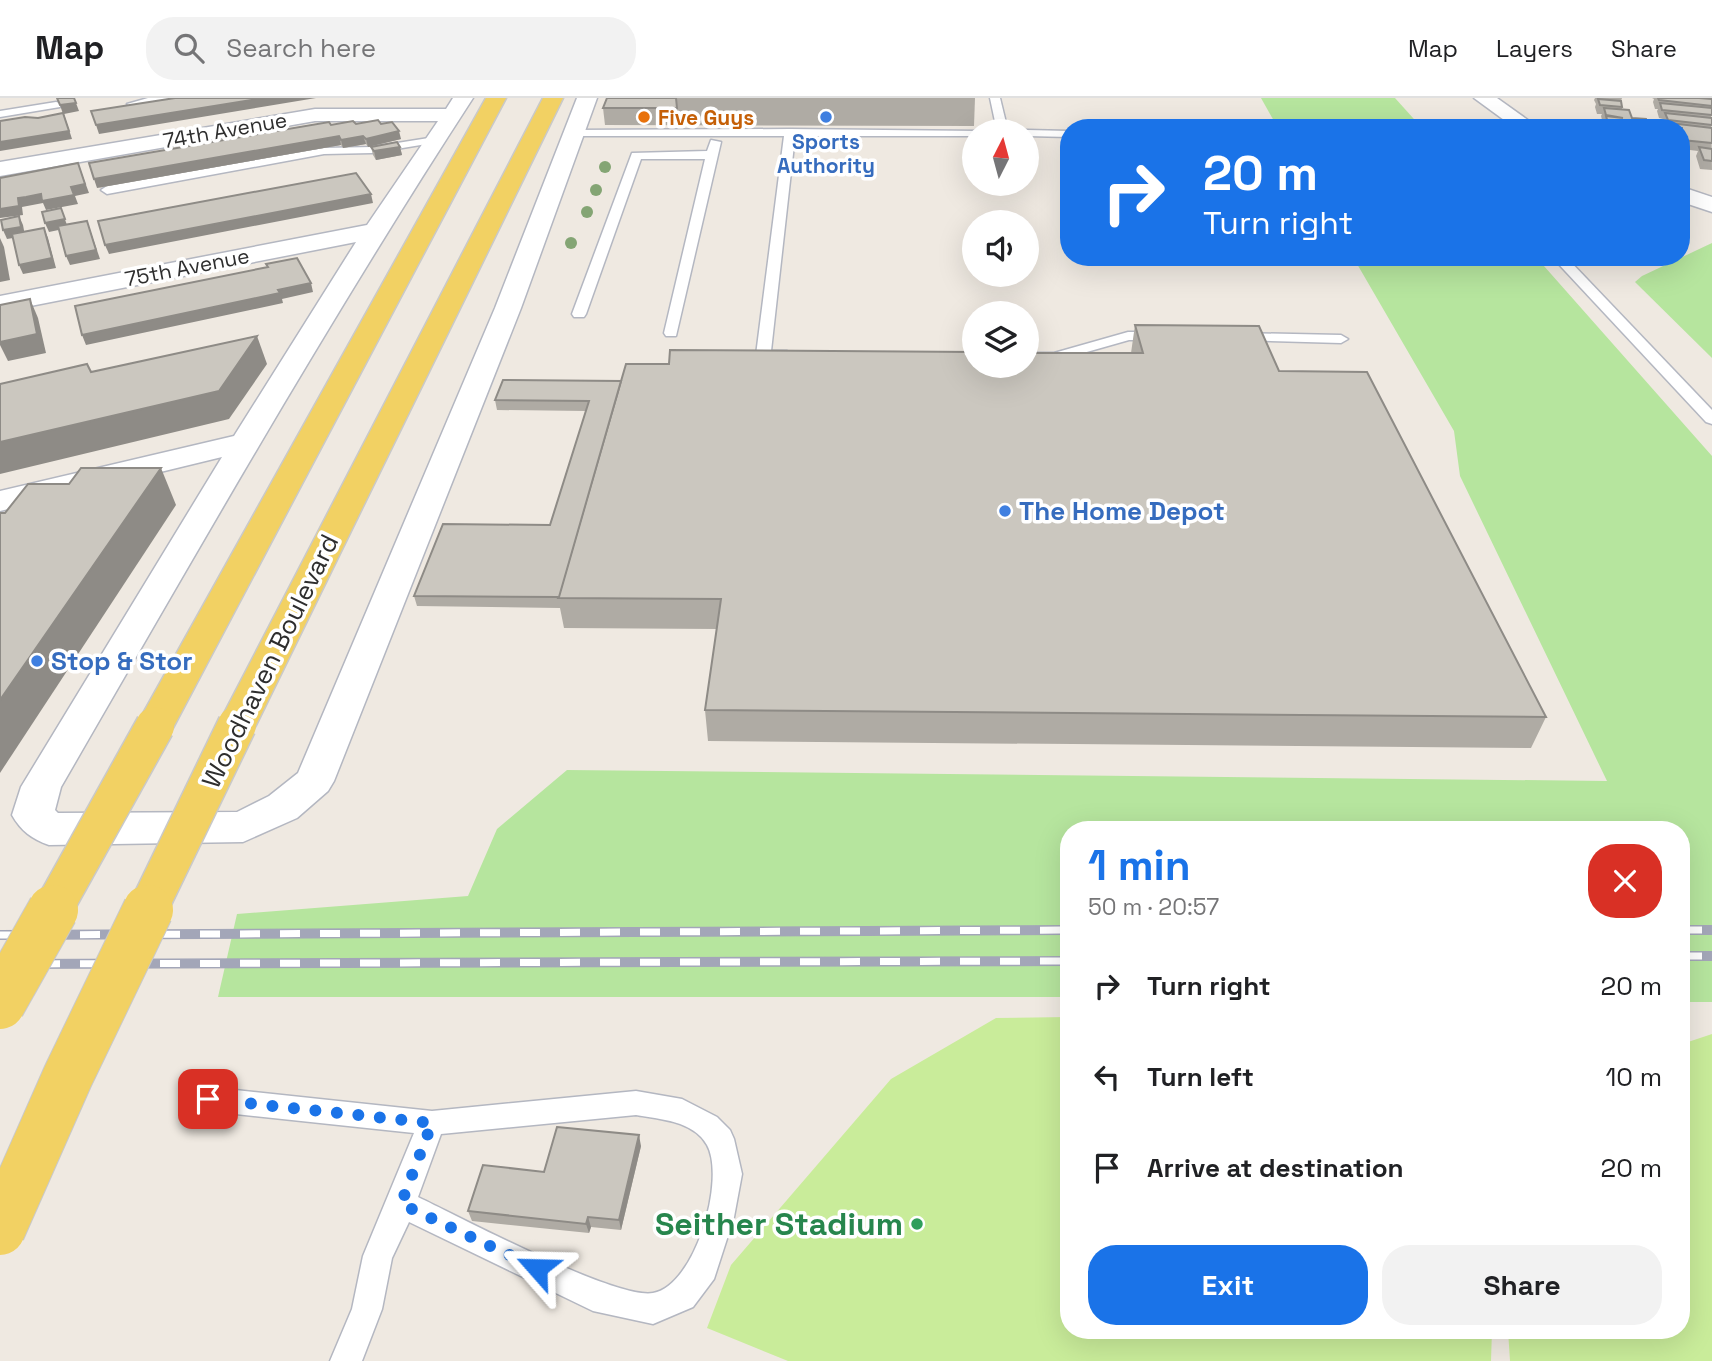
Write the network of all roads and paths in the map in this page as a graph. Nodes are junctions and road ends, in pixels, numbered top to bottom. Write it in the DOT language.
graph roads {
  1 [pos="167,98"];
  2 [pos="496,98"];
  3 [pos="553,98"];
  4 [pos="587,98"];
  5 [pos="995,98"];
  6 [pos="1485,98"];
  7 [pos="132,104"];
  8 [pos="56,105"];
  9 [pos="0,114"];
  10 [pos="450,118"];
  11 [pos="1000,119"];
  12 [pos="1516,119"];
  13 [pos="790,132"];
  14 [pos="573,133"];
  15 [pos="717,133"];
  16 [pos="962,133"];
  17 [pos="1040,133"];
  18 [pos="1060,134"];
  19 [pos="712,155"];
  20 [pos="0,169"];
  21 [pos="107,190"];
  22 [pos="1690,197"];
  23 [pos="1712,205"];
  24 [pos="375,231"];
  25 [pos="1567,266"];
  26 [pos="0,304"];
  27 [pos="579,314"];
  28 [pos="671,333"];
  29 [pos="1172,336"];
  30 [pos="1226,337"];
  31 [pos="1341,339"];
  32 [pos="798,355"];
  33 [pos="1039,357"];
  34 [pos="1712,419"];
  35 [pos="246,442"];
  36 [pos="0,501"];
  37 [pos="0,1003"];
  38 [pos="208,1099"];
  39 [pos="432,1123"];
  40 [pos="401,1204"];
  41 [pos="0,1230"];
  42 [pos="346,1361"];
  1 -- 7 [label="lane"];
  2 -- 37 [label="main road, bridge"];
  3 -- 41 [label="main road, Woodhaven Boulevard, bridge"];
  4 -- 14 [label="street"];
  5 -- 11 [label="lane"];
  6 -- 12 [label="street"];
  8 -- 9 [label="lane"];
  10 -- 20 [label="street, 74th Avenue"];
  10 -- 21 [label="lane"];
  10 -- 24 [label="street"];
  13 -- 15 [label="lane"];
  13 -- 16 [label="lane"];
  13 -- 32 [label="lane"];
  14 -- 15 [label="lane"];
  14 -- 35 [label="street"];
  15 -- 19 [label="lane"];
  17 -- 18 [label="lane"];
  19 -- 27 [label="lane"];
  19 -- 28 [label="lane"];
  22 -- 23 [label="street"];
  24 -- 26 [label="street, 75th Avenue"];
  24 -- 35 [label="street"];
  25 -- 34 [label="lane"];
  29 -- 33 [label="lane"];
  30 -- 31 [label="lane"];
  35 -- 36 [label="street"];
  38 -- 39 [label="lane"];
  39 -- 40 [label="lane"];
  39 -- 40 [label="lane"];
  40 -- 42 [label="lane"];
}
